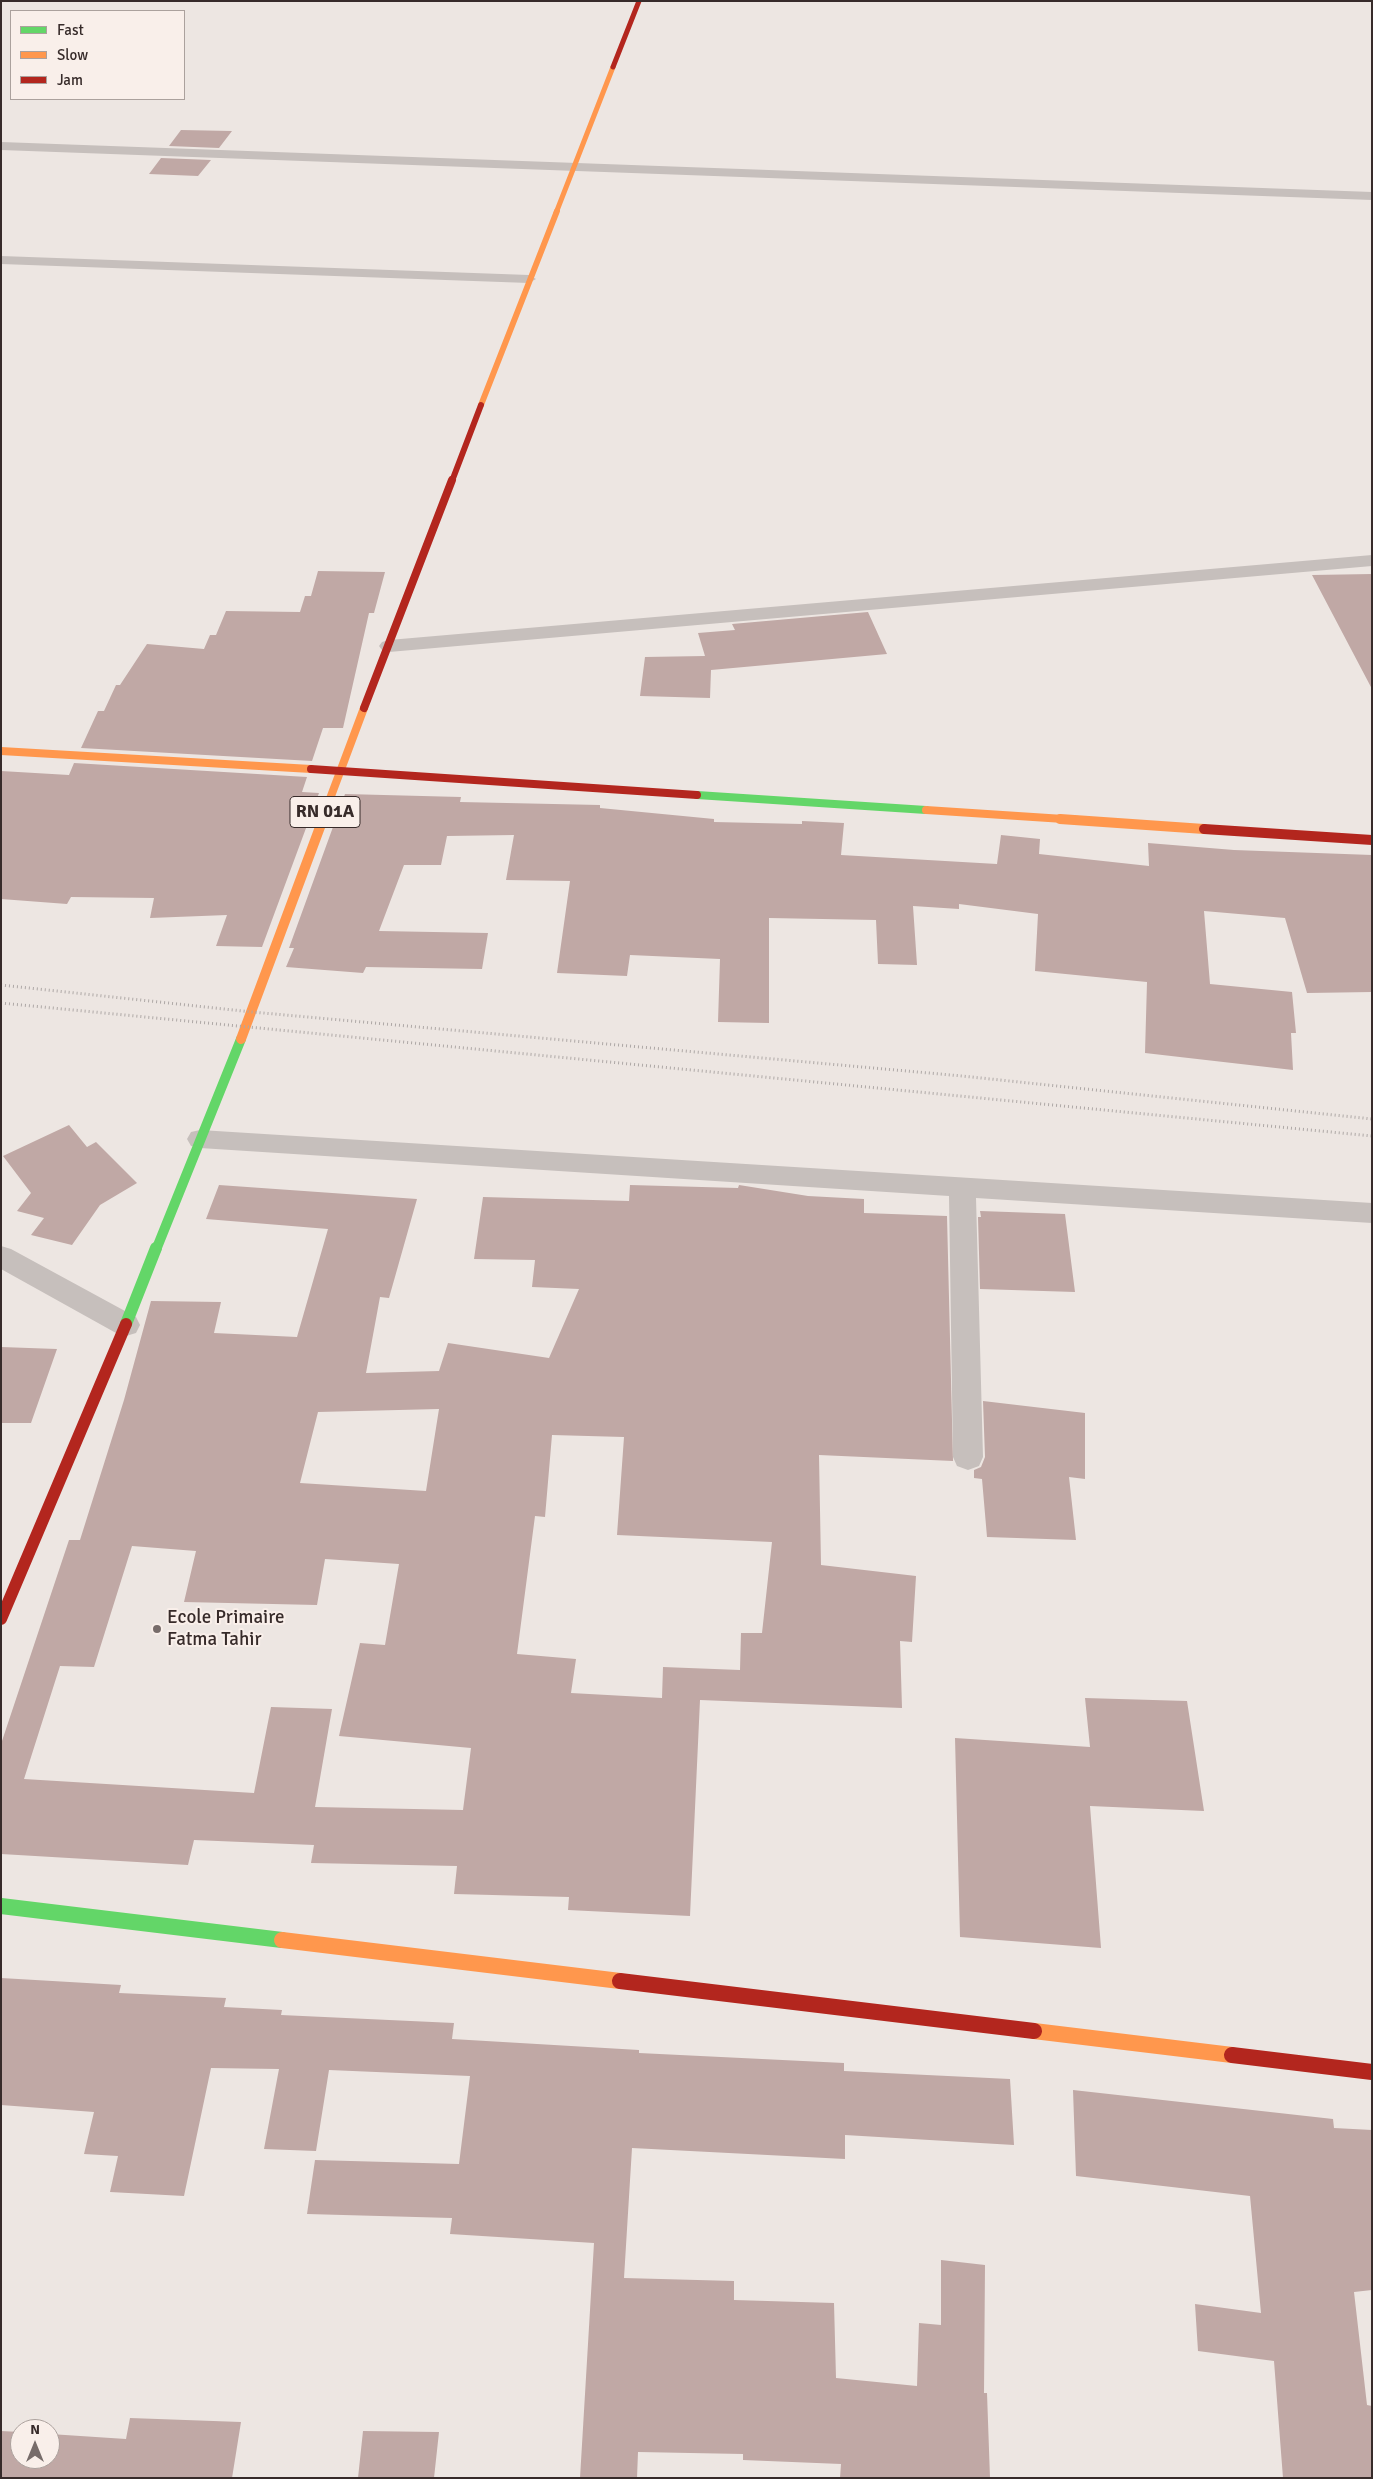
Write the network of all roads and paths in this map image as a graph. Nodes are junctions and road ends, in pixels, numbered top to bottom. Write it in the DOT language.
graph roads {
  1 [pos="639,1"];
  2 [pos="1,146"];
  3 [pos="572,166"];
  4 [pos="1372,196"];
  5 [pos="1,260"];
  6 [pos="529,279"];
  7 [pos="1372,560"];
  8 [pos="389,646"];
  9 [pos="1,751"];
  10 [pos="340,771"];
  11 [pos="1372,840"];
  12 [pos="200,1139"];
  13 [pos="962,1187"];
  14 [pos="1372,1213"];
  15 [pos="1,1256"];
  16 [pos="126,1325"];
  17 [pos="968,1457"];
  18 [pos="1,1619"];
  19 [pos="1,1906"];
  20 [pos="1372,2072"];
  1 -- 3 [label="main road, RN 01A"];
  2 -- 3 [label="street"];
  3 -- 4 [label="street"];
  3 -- 6 [label="main road, RN 01A"];
  5 -- 6 [label="street"];
  6 -- 8 [label="main road, RN 01A"];
  7 -- 8 [label="street"];
  8 -- 10 [label="main road, RN 01A"];
  9 -- 10 [label="main road"];
  10 -- 11 [label="main road"];
  10 -- 12 [label="main road, RN 01A"];
  12 -- 13 [label="street"];
  12 -- 16 [label="main road, RN 01A"];
  13 -- 14 [label="street"];
  13 -- 17 [label="street"];
  15 -- 16 [label="street"];
  16 -- 18 [label="main road, RN 01A"];
  19 -- 20 [label="main road"];
}
